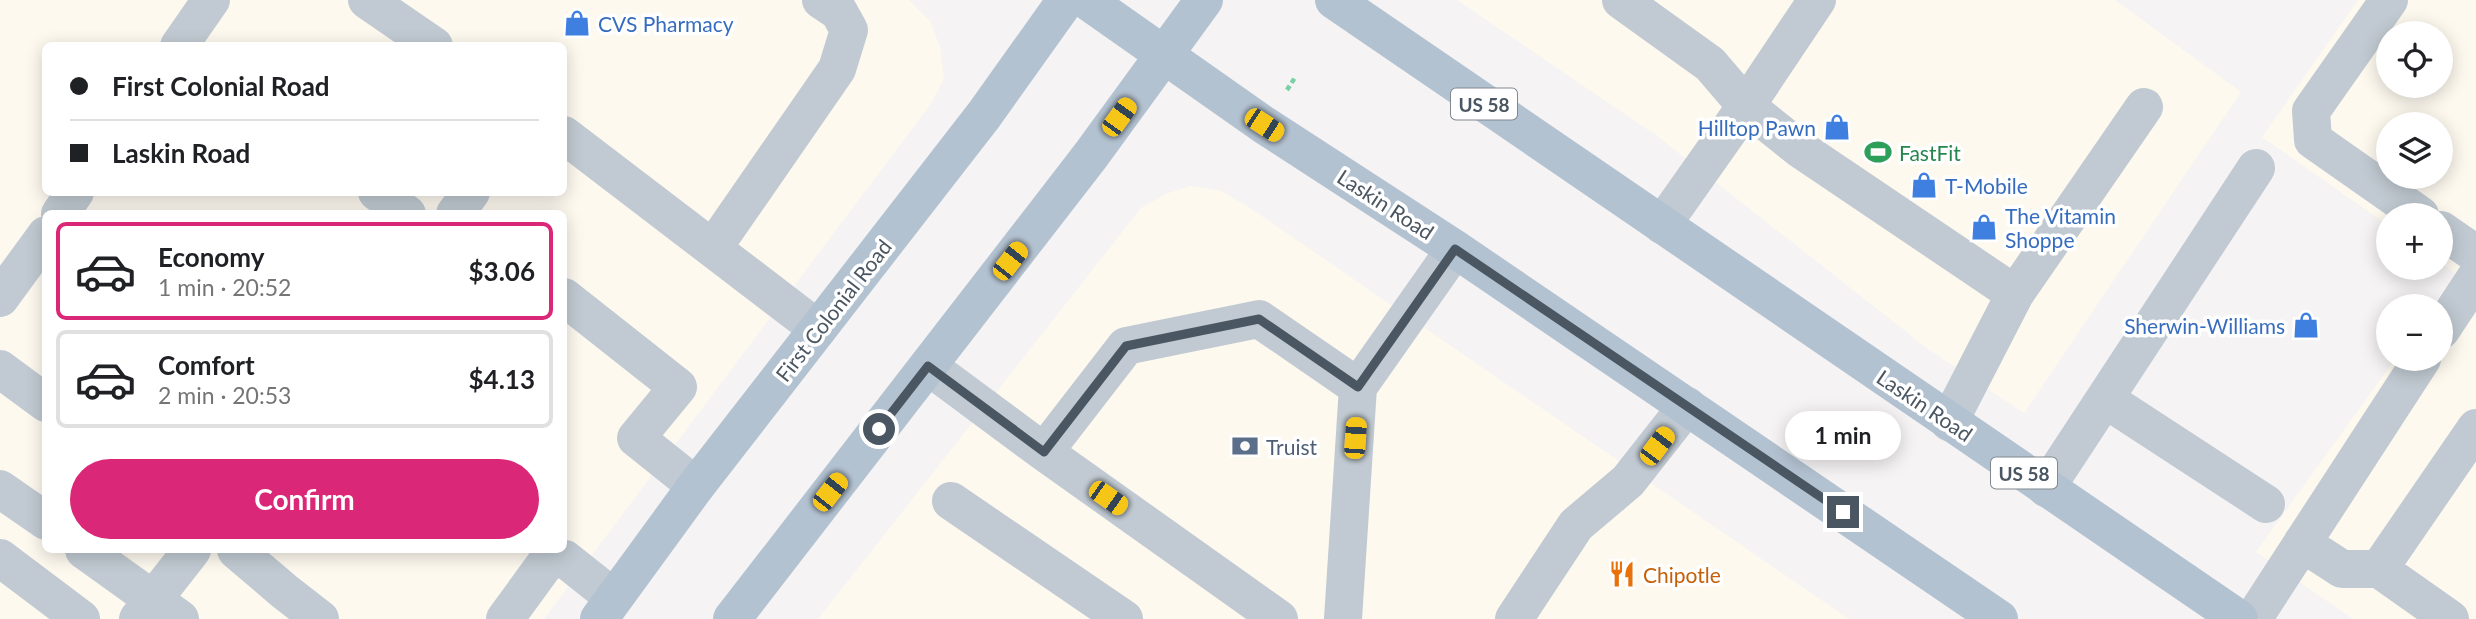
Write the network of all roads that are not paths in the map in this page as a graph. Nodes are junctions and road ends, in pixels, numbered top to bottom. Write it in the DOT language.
graph roads {
  1 [pos="211,0"];
  2 [pos="367,0"];
  3 [pos="821,0"];
  4 [pos="1066,0"];
  5 [pos="1086,0"];
  6 [pos="1204,0"];
  7 [pos="1334,0"];
  8 [pos="1621,0"];
  9 [pos="1817,0"];
  10 [pos="2389,0"];
  11 [pos="182,42"];
  12 [pos="428,42"];
  13 [pos="1164,55"];
  14 [pos="1746,106"];
  15 [pos="2144,107"];
  16 [pos="567,137"];
  17 [pos="2256,168"];
  18 [pos="382,196"];
  19 [pos="2403,203"];
  20 [pos="402,210"];
  21 [pos="1662,225"];
  22 [pos="2453,238"];
  23 [pos="42,240"];
  24 [pos="712,248"];
  25 [pos="1455,249"];
  26 [pos="2476,254"];
  27 [pos="2476,277"];
  28 [pos="2015,294"];
  29 [pos="0,298"];
  30 [pos="567,299"];
  31 [pos="2453,312"];
  32 [pos="818,329"];
  33 [pos="928,366"];
  34 [pos="0,369"];
  35 [pos="2415,371"];
  36 [pos="1358,387"];
  37 [pos="2105,398"];
  38 [pos="42,400"];
  39 [pos="1687,406"];
  40 [pos="1949,422"];
  41 [pos="2476,428"];
  42 [pos="1044,452"];
  43 [pos="696,486"];
  44 [pos="2046,488"];
  45 [pos="0,489"];
  46 [pos="951,501"];
  47 [pos="2266,504"];
  48 [pos="42,519"];
  49 [pos="2302,543"];
  50 [pos="88,553"];
  51 [pos="190,553"];
  52 [pos="240,553"];
  53 [pos="0,558"];
  54 [pos="2379,569"];
  55 [pos="606,609"];
  56 [pos="157,612"];
  57 [pos="81,619"];
  58 [pos="320,619"];
  59 [pos="505,619"];
  60 [pos="733,619"];
  61 [pos="1124,619"];
  62 [pos="1279,619"];
  63 [pos="1343,619"];
  64 [pos="1514,619"];
  65 [pos="1999,619"];
  66 [pos="2239,619"];
  67 [pos="2253,619"];
  68 [pos="2451,619"];
  1 -- 11 [label="lane"];
  2 -- 12 [label="lane"];
  3 -- 24 [label="lane"];
  4 -- 32 [label="main road, First Colonial Road"];
  5 -- 13 [label="main road, Laskin Road"];
  6 -- 13 [label="main road"];
  7 -- 21 [label="main road, Laskin Road / US 58"];
  8 -- 14 [label="lane"];
  9 -- 14 [label="lane"];
  10 -- 19 [label="lane"];
  13 -- 25 [label="main road, Laskin Road"];
  13 -- 33 [label="main road"];
  14 -- 21 [label="lane"];
  14 -- 28 [label="lane"];
  15 -- 28 [label="lane"];
  16 -- 24 [label="lane"];
  17 -- 37 [label="lane"];
  18 -- 20 [label="lane"];
  21 -- 40 [label="main road, Laskin Road / US 58"];
  22 -- 26 [label="lane"];
  23 -- 29 [label="lane"];
  24 -- 32 [label="lane"];
  25 -- 36 [label="lane"];
  25 -- 39 [label="main road, Laskin Road"];
  27 -- 31 [label="lane"];
  28 -- 40 [label="lane"];
  30 -- 43 [label="lane"];
  32 -- 43 [label="main road, First Colonial Road"];
  33 -- 42 [label="lane"];
  33 -- 60 [label="main road"];
  34 -- 38 [label="lane"];
  35 -- 49 [label="lane"];
  36 -- 42 [label="lane"];
  36 -- 63 [label="lane"];
  37 -- 44 [label="lane"];
  37 -- 47 [label="lane"];
  39 -- 64 [label="lane"];
  39 -- 65 [label="main road, Laskin Road"];
  40 -- 44 [label="main road, Laskin Road / US 58"];
  41 -- 54 [label="lane"];
  42 -- 62 [label="lane"];
  43 -- 55 [label="main road, First Colonial Road"];
  44 -- 66 [label="main road, Laskin Road / US 58"];
  45 -- 48 [label="lane"];
  46 -- 61 [label="lane"];
  49 -- 54 [label="lane"];
  49 -- 67 [label="lane"];
  50 -- 56 [label="lane"];
  51 -- 56 [label="lane"];
  52 -- 58 [label="lane"];
  53 -- 57 [label="lane"];
  54 -- 68 [label="lane"];
  55 -- 59 [label="lane"];
}
